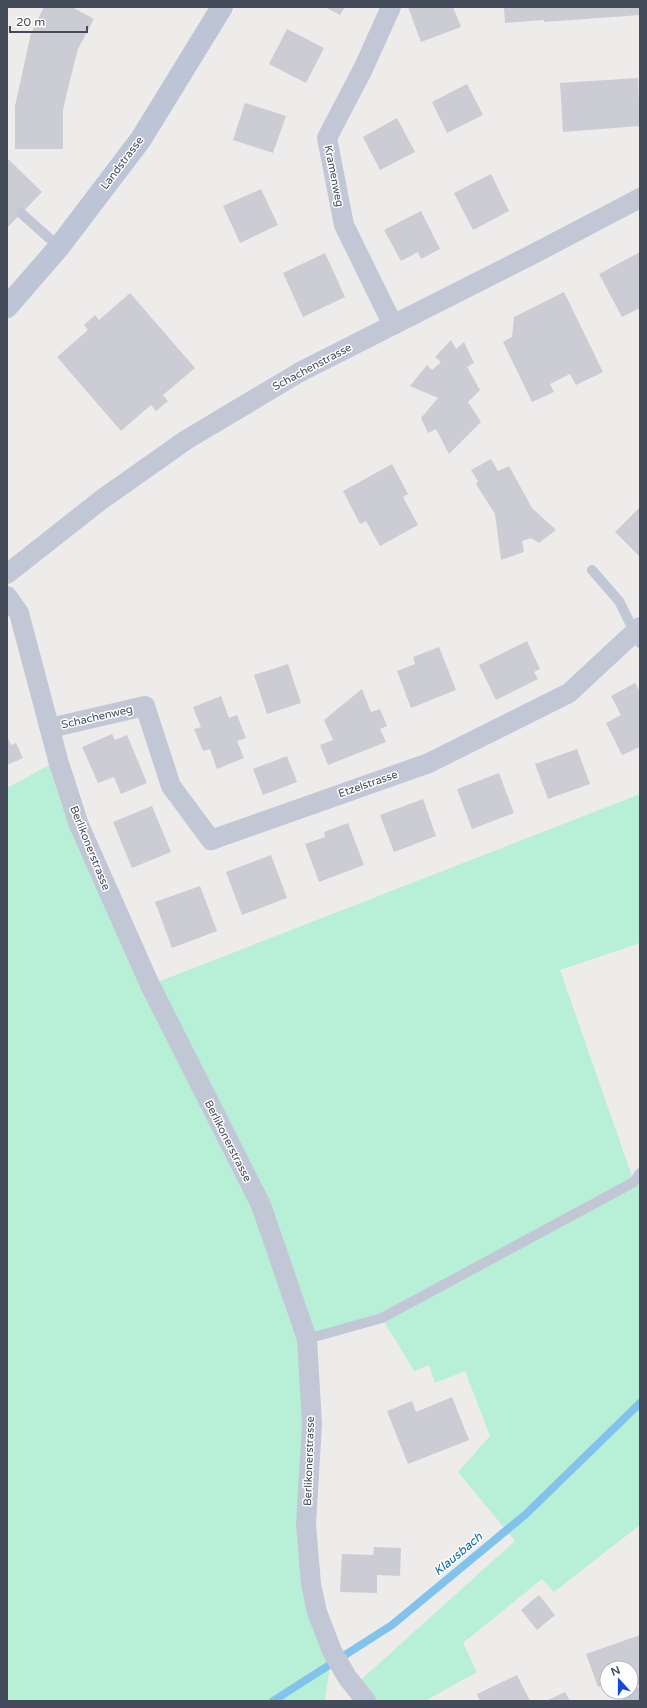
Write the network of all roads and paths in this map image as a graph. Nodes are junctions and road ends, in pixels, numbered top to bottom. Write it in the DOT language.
graph roads {
  1 [pos="222,7"];
  2 [pos="391,7"];
  3 [pos="640,198"];
  4 [pos="21,213"];
  5 [pos="59,247"];
  6 [pos="7,307"];
  7 [pos="393,325"];
  8 [pos="592,570"];
  9 [pos="7,574"];
  10 [pos="7,596"];
  11 [pos="638,634"];
  12 [pos="145,706"];
  13 [pos="50,728"];
  14 [pos="640,1173"];
  15 [pos="308,1339"];
  16 [pos="640,1697"];
  17 [pos="366,1701"];
  18 [pos="633,1701"];
  1 -- 5 [label="main road, Landstrasse"];
  2 -- 7 [label="street, Kramenweg"];
  3 -- 7 [label="street, Schachenstrasse"];
  4 -- 5 [label="lane"];
  5 -- 6 [label="main road, Landstrasse"];
  7 -- 9 [label="street, Schachenstrasse"];
  8 -- 11 [label="lane"];
  10 -- 13 [label="street, Berlikonerstrasse"];
  11 -- 12 [label="street, Etzelstrasse"];
  12 -- 13 [label="street, Schachenweg"];
  13 -- 15 [label="street, Berlikonerstrasse"];
  14 -- 15 [label="lane"];
  15 -- 17 [label="street, Berlikonerstrasse"];
  16 -- 18 [label="street"];
}
